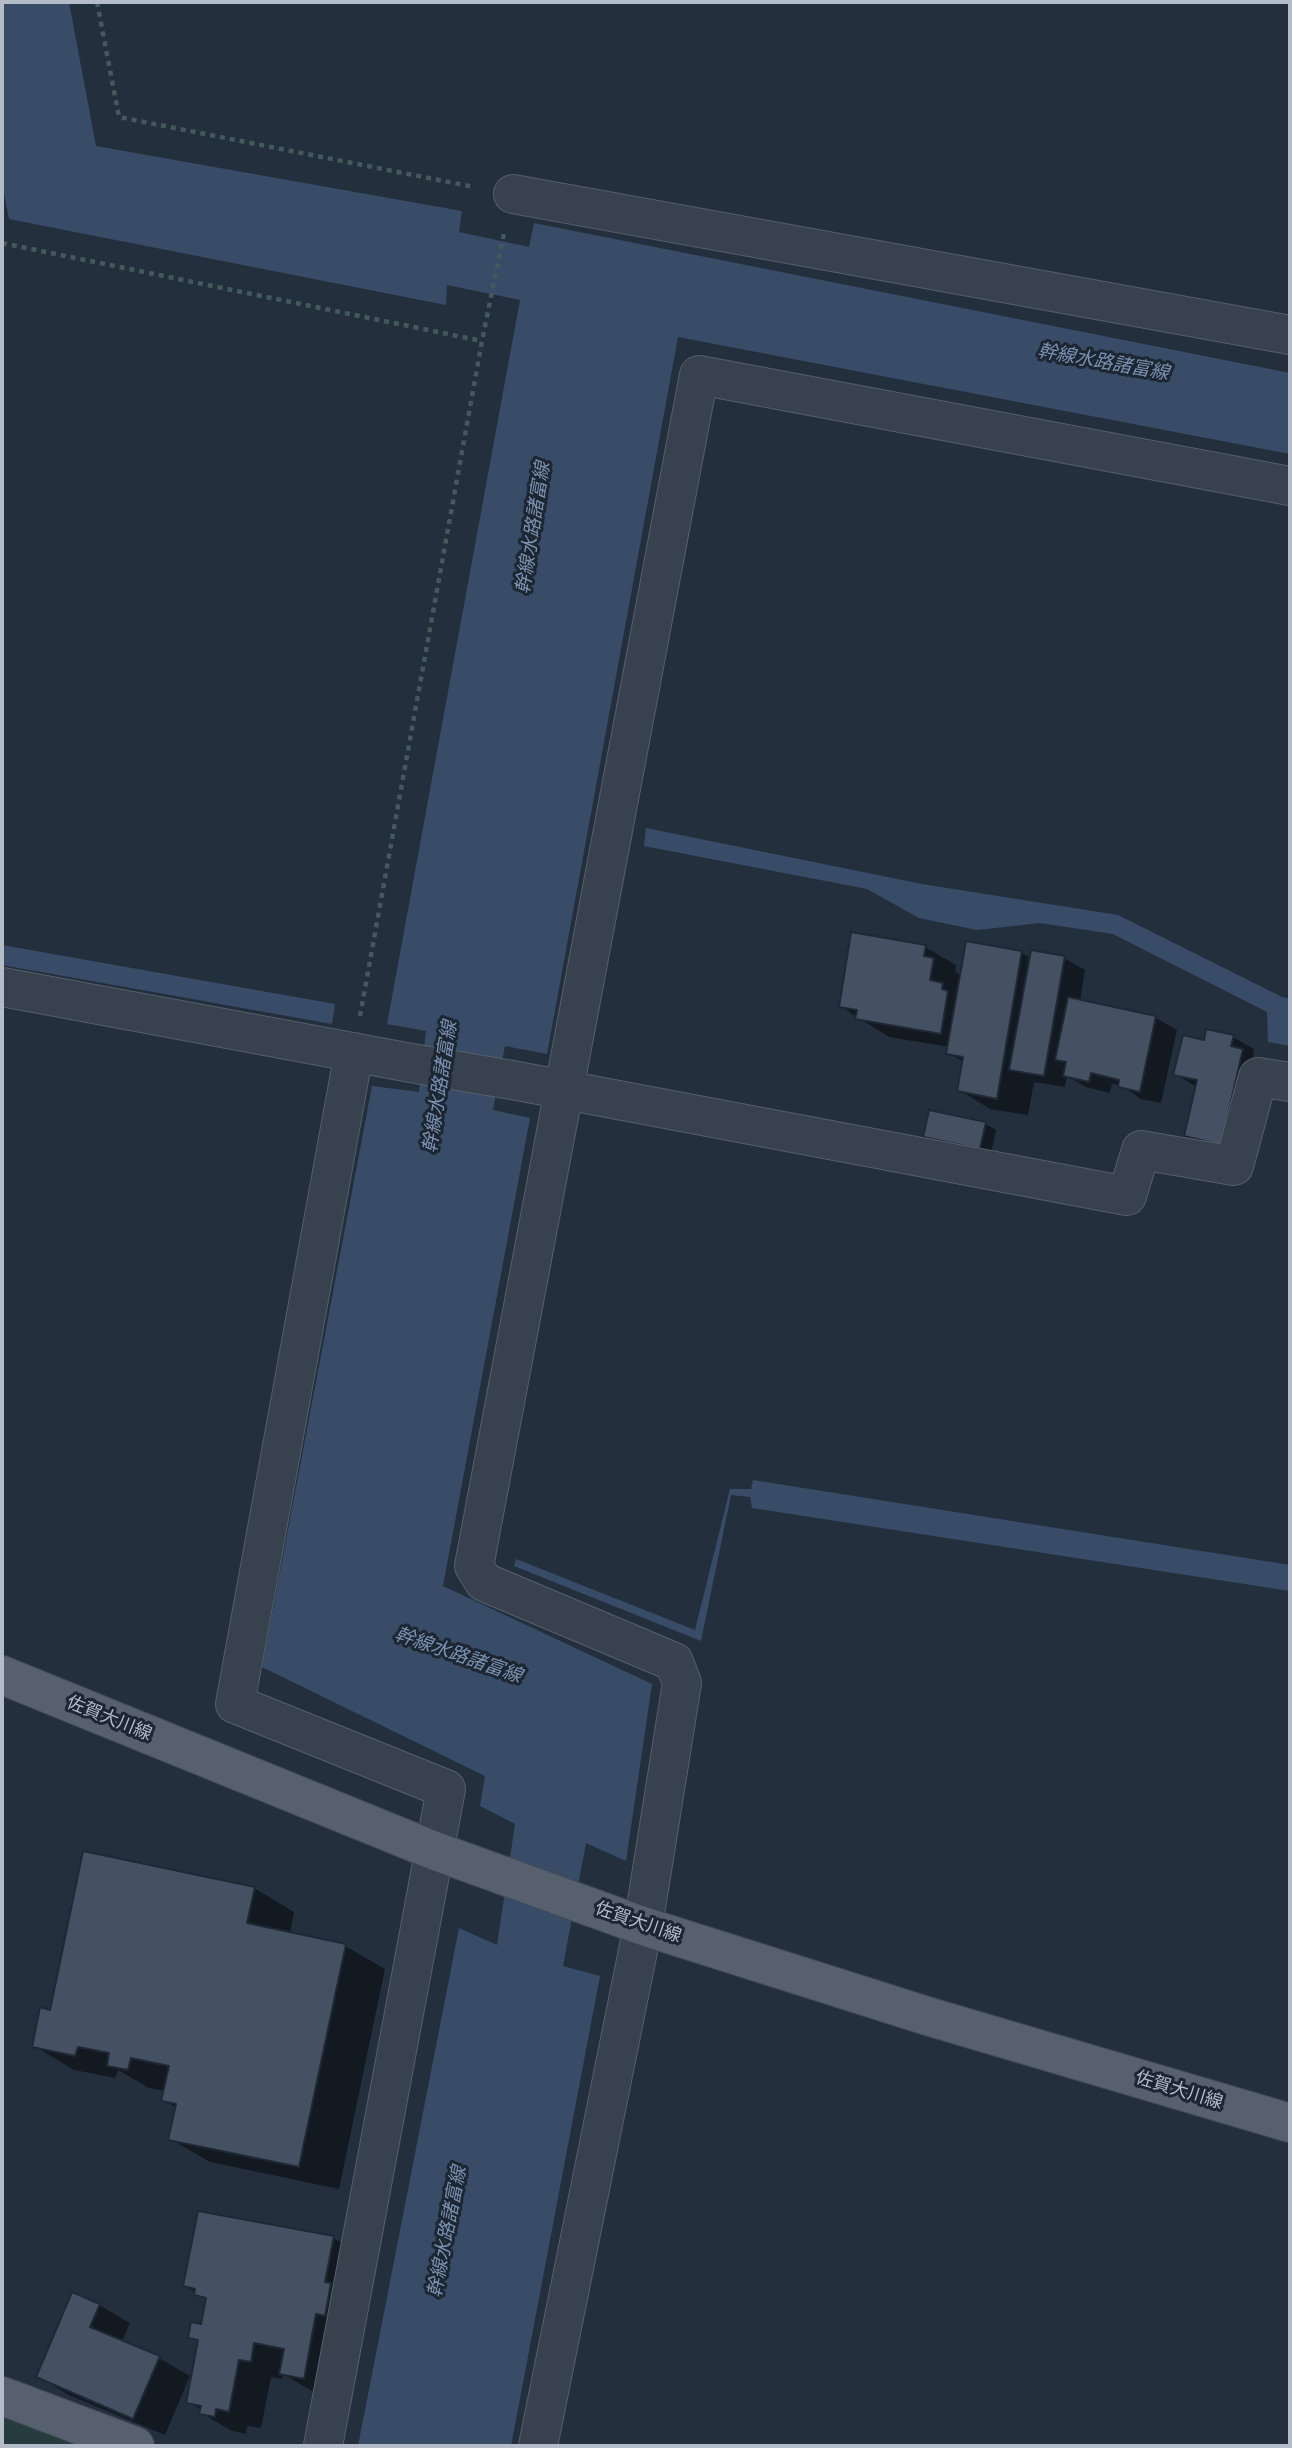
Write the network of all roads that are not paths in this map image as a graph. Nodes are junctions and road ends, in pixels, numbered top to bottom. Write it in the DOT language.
graph roads {
  1 [pos="513,194"];
  2 [pos="1290,335"];
  3 [pos="1290,486"];
  4 [pos="2,987"];
  5 [pos="354,1052"];
  6 [pos="1290,1082"];
  7 [pos="564,1090"];
  8 [pos="2,1675"];
  9 [pos="435,1851"];
  10 [pos="643,1926"];
  11 [pos="1290,2123"];
  12 [pos="2,2396"];
  13 [pos="135,2446"];
  14 [pos="323,2446"];
  15 [pos="538,2446"];
  1 -- 2 [label="street"];
  3 -- 7 [label="street"];
  4 -- 5 [label="street"];
  5 -- 7 [label="street"];
  5 -- 9 [label="street"];
  6 -- 7 [label="street"];
  7 -- 10 [label="street"];
  8 -- 9 [label="main road, 佐賀大川線"];
  9 -- 10 [label="main road, 佐賀大川線"];
  9 -- 14 [label="street"];
  10 -- 11 [label="main road, 佐賀大川線"];
  10 -- 15 [label="street"];
  12 -- 13 [label="main road"];
}
